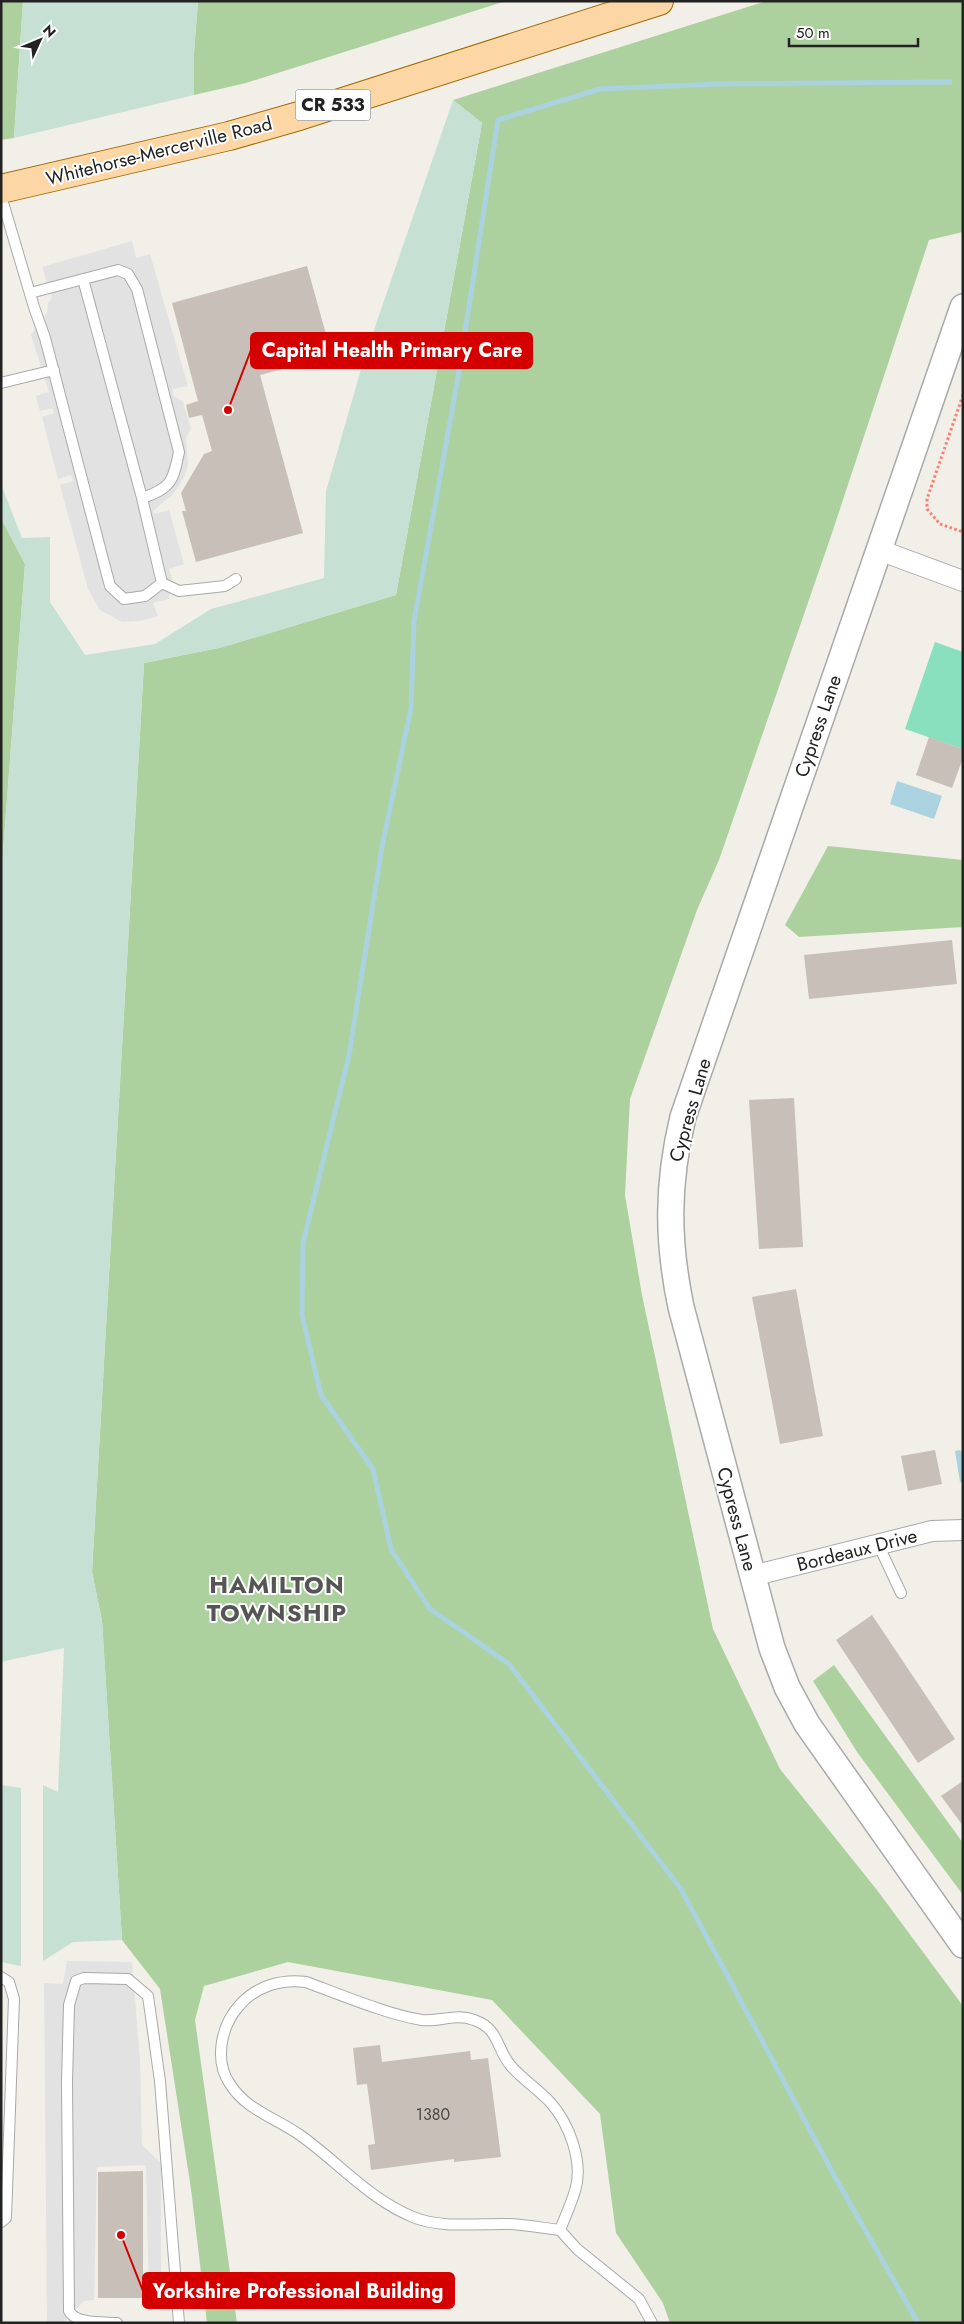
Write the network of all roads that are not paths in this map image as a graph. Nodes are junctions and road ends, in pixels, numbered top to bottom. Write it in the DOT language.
graph roads {
  1 [pos="659,1"];
  2 [pos="1,189"];
  3 [pos="1,196"];
  4 [pos="83,279"];
  5 [pos="30,294"];
  6 [pos="963,307"];
  7 [pos="54,370"];
  8 [pos="1,383"];
  9 [pos="142,498"];
  10 [pos="879,550"];
  11 [pos="236,579"];
  12 [pos="963,580"];
  13 [pos="162,582"];
  14 [pos="963,1530"];
  15 [pos="878,1544"];
  16 [pos="752,1576"];
  17 [pos="901,1593"];
  18 [pos="963,1945"];
  19 [pos="1,1978"];
  20 [pos="6,2107"];
  21 [pos="1,2222"];
  22 [pos="560,2230"];
  23 [pos="117,2323"];
  24 [pos="179,2323"];
  25 [pos="652,2323"];
  1 -- 2 [label="main road, Whitehorse-Mercerville Road / CR 533"];
  3 -- 5 [label="lane"];
  4 -- 5 [label="lane"];
  4 -- 9 [label="lane"];
  4 -- 9 [label="lane"];
  5 -- 7 [label="lane"];
  6 -- 10 [label="street, Cypress Lane"];
  7 -- 8 [label="lane"];
  7 -- 13 [label="lane"];
  9 -- 13 [label="lane"];
  10 -- 12 [label="street"];
  10 -- 16 [label="street, Cypress Lane"];
  11 -- 13 [label="lane"];
  14 -- 15 [label="street, Bordeaux Drive"];
  15 -- 16 [label="street, Bordeaux Drive"];
  15 -- 17 [label="lane"];
  16 -- 18 [label="street, Cypress Lane"];
  19 -- 20 [label="lane"];
  20 -- 21 [label="lane"];
  22 -- 22 [label="lane"];
  22 -- 25 [label="lane"];
  23 -- 24 [label="lane"];
}
